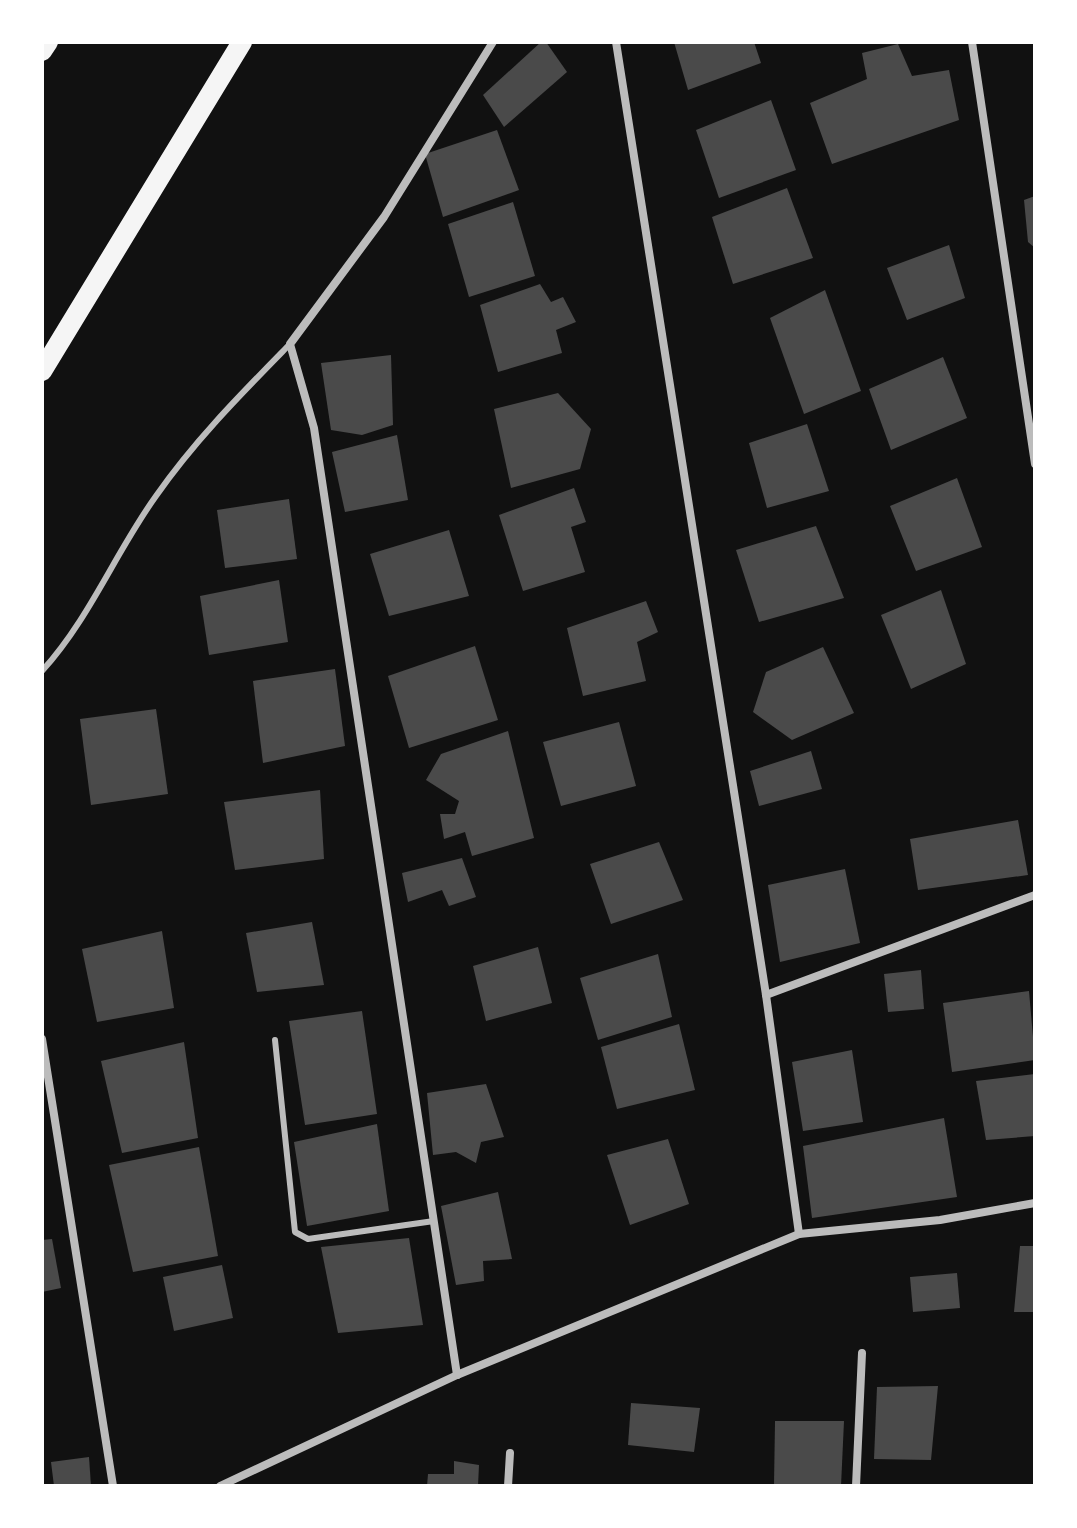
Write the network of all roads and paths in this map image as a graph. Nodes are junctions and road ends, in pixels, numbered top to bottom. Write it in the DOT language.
graph roads {
  1 [pos="48,42"];
  2 [pos="242,42"];
  3 [pos="493,42"];
  4 [pos="616,42"];
  5 [pos="972,42"];
  6 [pos="42,51"];
  7 [pos="290,344"];
  8 [pos="42,371"];
  9 [pos="1035,464"];
  10 [pos="42,671"];
  11 [pos="1035,895"];
  12 [pos="766,995"];
  13 [pos="42,1039"];
  14 [pos="275,1040"];
  15 [pos="1035,1203"];
  16 [pos="434,1221"];
  17 [pos="799,1234"];
  18 [pos="862,1353"];
  19 [pos="457,1375"];
  20 [pos="510,1453"];
  21 [pos="113,1486"];
  22 [pos="220,1486"];
  23 [pos="508,1486"];
  24 [pos="856,1486"];
  1 -- 6 [label="main road"];
  2 -- 8 [label="main road"];
  3 -- 7 [label="street"];
  4 -- 12 [label="street"];
  5 -- 9 [label="street"];
  7 -- 10 [label="lane"];
  7 -- 16 [label="street"];
  11 -- 12 [label="street"];
  12 -- 17 [label="street"];
  13 -- 21 [label="street"];
  14 -- 16 [label="lane"];
  15 -- 17 [label="street"];
  16 -- 19 [label="street"];
  17 -- 19 [label="street"];
  18 -- 24 [label="street"];
  19 -- 22 [label="street"];
  20 -- 23 [label="street"];
}
